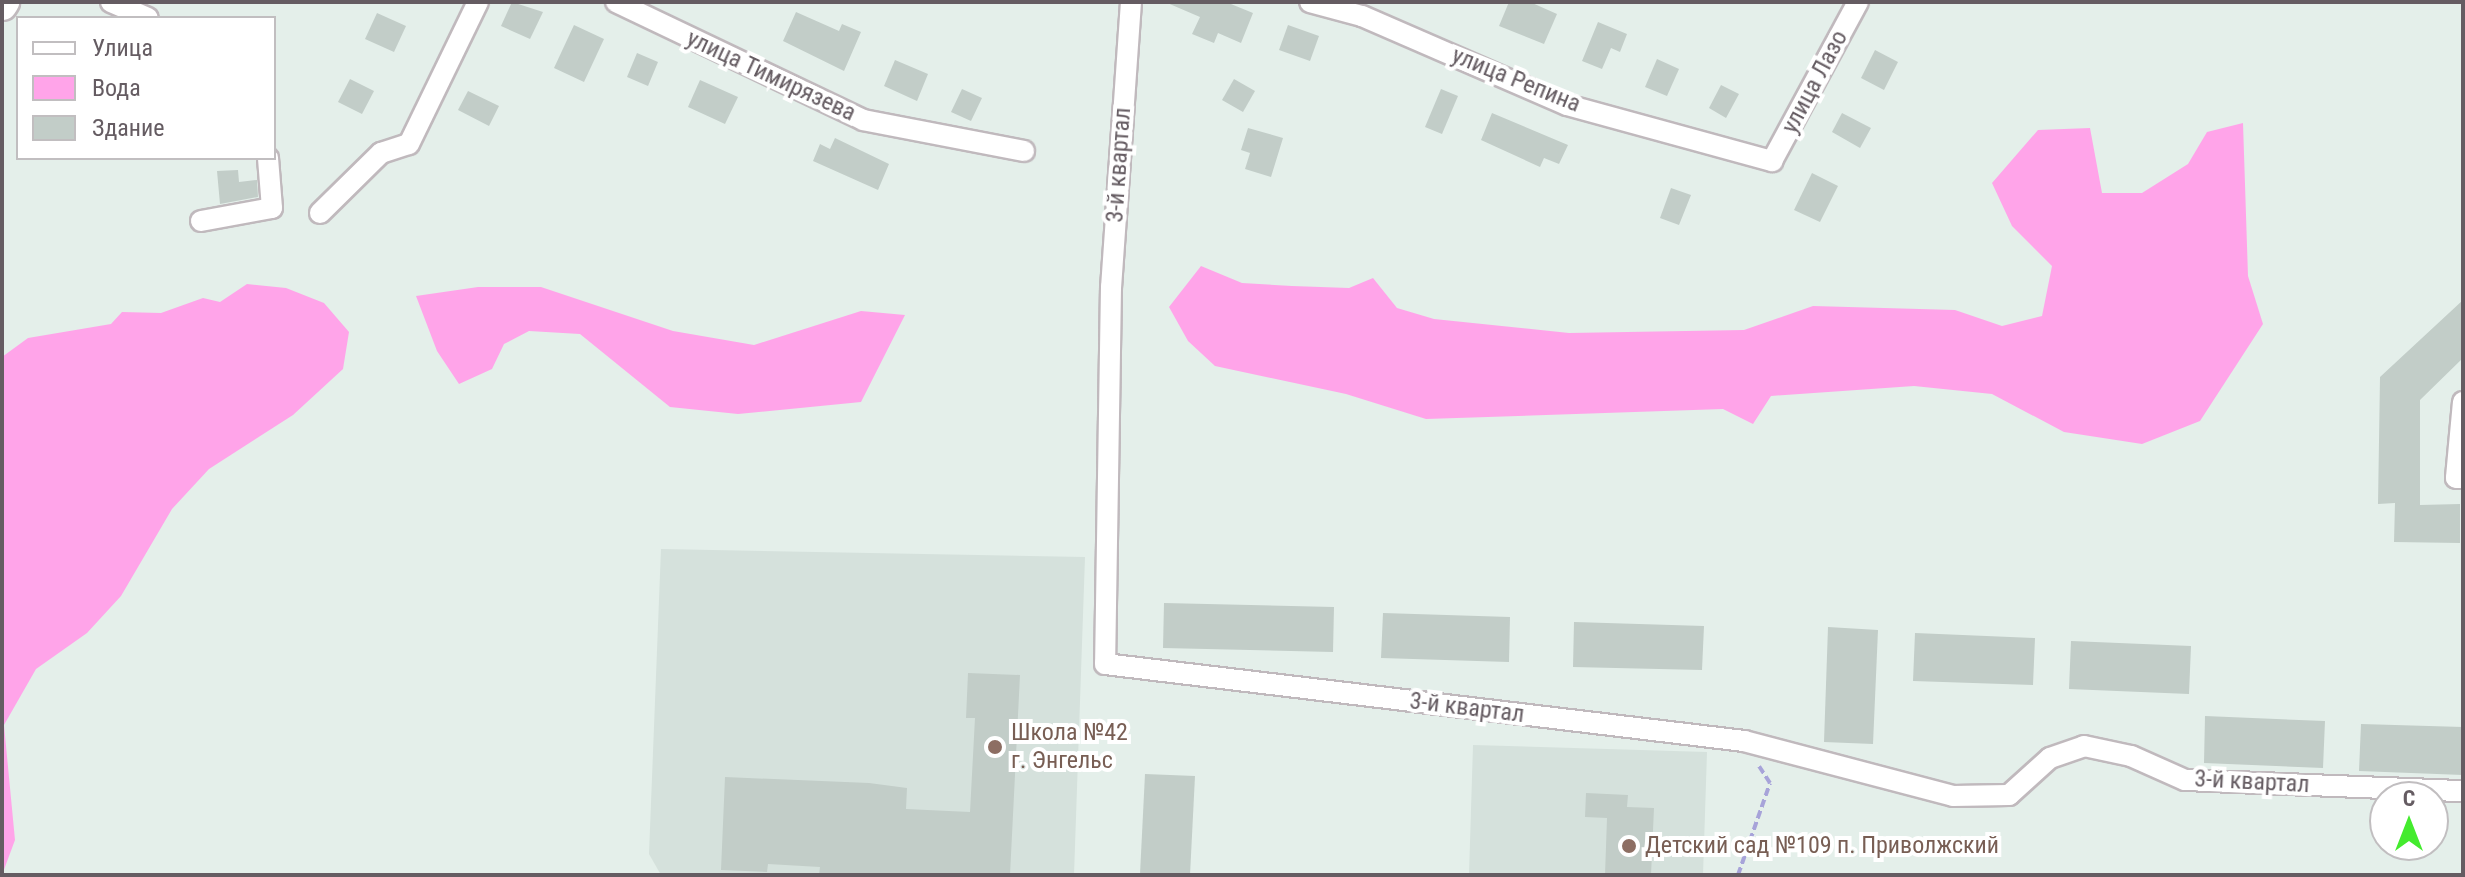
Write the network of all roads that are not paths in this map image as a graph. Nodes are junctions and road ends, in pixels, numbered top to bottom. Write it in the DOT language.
graph roads {
  1 [pos="111,2"];
  2 [pos="478,2"];
  3 [pos="616,2"];
  4 [pos="1131,2"];
  5 [pos="1310,2"];
  6 [pos="1858,2"];
  7 [pos="143,16"];
  8 [pos="1024,151"];
  9 [pos="268,160"];
  10 [pos="1772,161"];
  11 [pos="320,213"];
  12 [pos="201,221"];
  13 [pos="2463,402"];
  14 [pos="2463,478"];
  15 [pos="2463,791"];
  1 -- 7 [label="street"];
  2 -- 11 [label="street"];
  3 -- 8 [label="street, улица Тимирязева"];
  4 -- 15 [label="street, 3-й квартал"];
  5 -- 10 [label="street, улица Репина"];
  6 -- 10 [label="street, улица Лазо"];
  9 -- 12 [label="street"];
  13 -- 14 [label="street"];
}
